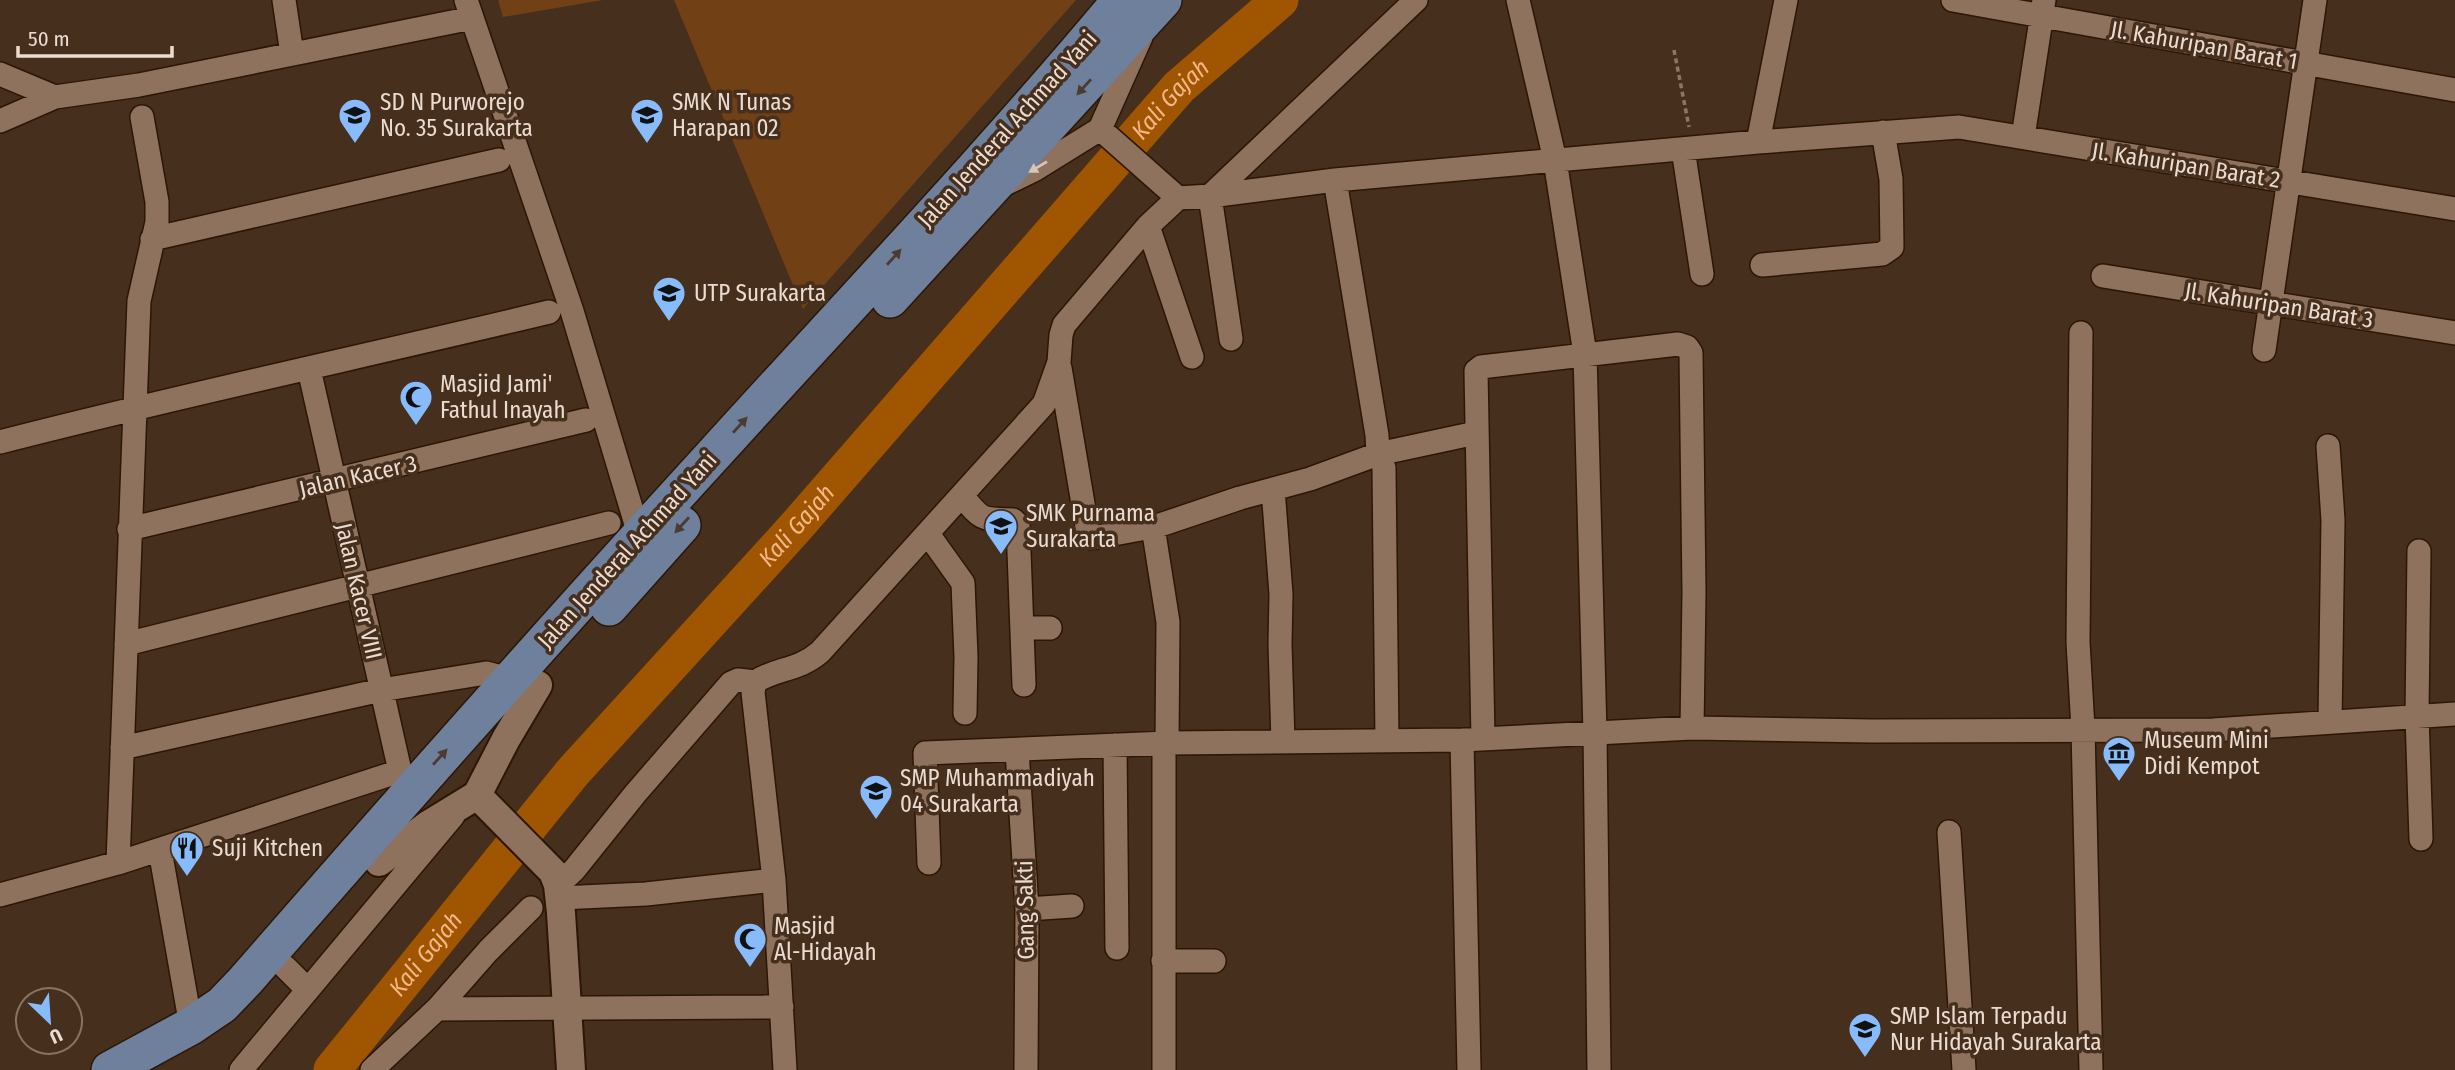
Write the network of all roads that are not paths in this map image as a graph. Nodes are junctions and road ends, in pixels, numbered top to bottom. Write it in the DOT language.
graph roads {
  1 [pos="284,0"];
  2 [pos="1416,0"];
  3 [pos="1518,0"];
  4 [pos="1786,0"];
  5 [pos="1953,0"];
  6 [pos="2315,0"];
  7 [pos="1143,7"];
  8 [pos="2043,8"];
  9 [pos="469,9"];
  10 [pos="292,54"];
  11 [pos="2306,64"];
  12 [pos="0,74"];
  13 [pos="2455,90"];
  14 [pos="54,97"];
  15 [pos="142,117"];
  16 [pos="0,121"];
  17 [pos="1899,131"];
  18 [pos="1105,134"];
  19 [pos="2023,137"];
  20 [pos="1758,142"];
  21 [pos="1688,148"];
  22 [pos="499,160"];
  23 [pos="1555,160"];
  24 [pos="1335,180"];
  25 [pos="2289,181"];
  26 [pos="1171,192"];
  27 [pos="973,195"];
  28 [pos="1210,196"];
  29 [pos="2455,209"];
  30 [pos="1148,226"];
  31 [pos="152,239"];
  32 [pos="1762,264"];
  33 [pos="1702,274"];
  34 [pos="2103,276"];
  35 [pos="2271,304"];
  36 [pos="549,312"];
  37 [pos="2081,333"];
  38 [pos="2455,333"];
  39 [pos="1231,339"];
  40 [pos="2264,349"];
  41 [pos="1585,354"];
  42 [pos="1192,357"];
  43 [pos="1059,362"];
  44 [pos="309,369"];
  45 [pos="134,407"];
  46 [pos="586,421"];
  47 [pos="1476,433"];
  48 [pos="0,442"];
  49 [pos="2328,446"];
  50 [pos="1381,461"];
  51 [pos="335,482"];
  52 [pos="1273,489"];
  53 [pos="962,496"];
  54 [pos="1153,527"];
  55 [pos="129,529"];
  56 [pos="928,534"];
  57 [pos="632,541"];
  58 [pos="2419,551"];
  59 [pos="358,586"];
  60 [pos="1023,628"];
  61 [pos="1050,628"];
  62 [pos="126,644"];
  63 [pos="524,682"];
  64 [pos="755,682"];
  65 [pos="1024,685"];
  66 [pos="381,690"];
  67 [pos="965,713"];
  68 [pos="2455,714"];
  69 [pos="2417,715"];
  70 [pos="2330,722"];
  71 [pos="1692,728"];
  72 [pos="2083,729"];
  73 [pos="1595,733"];
  74 [pos="1473,739"];
  75 [pos="1387,741"];
  76 [pos="1283,742"];
  77 [pos="1115,746"];
  78 [pos="122,748"];
  79 [pos="1017,750"];
  80 [pos="1165,750"];
  81 [pos="406,779"];
  82 [pos="470,800"];
  83 [pos="1949,832"];
  84 [pos="2421,839"];
  85 [pos="160,850"];
  86 [pos="379,862"];
  87 [pos="118,863"];
  88 [pos="929,863"];
  89 [pos="774,880"];
  90 [pos="557,885"];
  91 [pos="0,895"];
  92 [pos="1072,906"];
  93 [pos="531,908"];
  94 [pos="1027,909"];
  95 [pos="1117,948"];
  96 [pos="1163,961"];
  97 [pos="1214,961"];
  98 [pos="296,978"];
  99 [pos="782,1007"];
  100 [pos="567,1008"];
  101 [pos="437,1009"];
  102 [pos="191,1026"];
  103 [pos="110,1070"];
  104 [pos="153,1070"];
  105 [pos="241,1070"];
  106 [pos="372,1070"];
  107 [pos="572,1070"];
  108 [pos="785,1070"];
  109 [pos="1026,1070"];
  110 [pos="1164,1070"];
  111 [pos="1469,1070"];
  112 [pos="1599,1070"];
  113 [pos="1964,1070"];
  114 [pos="2091,1070"];
  1 -- 10 [label="street"];
  2 -- 28 [label="street"];
  3 -- 23 [label="street"];
  4 -- 20 [label="street"];
  5 -- 8 [label="street, Jl. Kahuripan Barat 1"];
  6 -- 11 [label="street"];
  7 -- 18 [label="street"];
  7 -- 27 [label="main road, Jalan Jenderal Achmad Yani"];
  8 -- 11 [label="street, Jl. Kahuripan Barat 1"];
  8 -- 19 [label="street"];
  9 -- 10 [label="street"];
  9 -- 57 [label="street"];
  10 -- 14 [label="street"];
  11 -- 13 [label="street, Jl. Kahuripan Barat 1"];
  11 -- 25 [label="street"];
  12 -- 14 [label="street"];
  14 -- 16 [label="street"];
  15 -- 31 [label="street"];
  17 -- 19 [label="street, Jl. Kahuripan Barat 2"];
  17 -- 20 [label="street, Jl. Kahuripan Barat 2"];
  17 -- 32 [label="street"];
  18 -- 26 [label="street"];
  18 -- 27 [label="street, one-way"];
  19 -- 25 [label="street, Jl. Kahuripan Barat 2"];
  20 -- 21 [label="street, Jl. Kahuripan Barat 2"];
  21 -- 23 [label="street, Jl. Kahuripan Barat 2"];
  21 -- 33 [label="street"];
  22 -- 31 [label="street"];
  23 -- 24 [label="street, Jl. Kahuripan Barat 2"];
  23 -- 41 [label="street"];
  24 -- 28 [label="street, Jl. Kahuripan Barat 2"];
  24 -- 50 [label="street"];
  25 -- 29 [label="street, Jl. Kahuripan Barat 2"];
  25 -- 35 [label="street"];
  26 -- 28 [label="street, Jl. Kahuripan Barat 2"];
  26 -- 30 [label="street"];
  27 -- 57 [label="main road, Jalan Jenderal Achmad Yani"];
  28 -- 39 [label="street"];
  30 -- 42 [label="street"];
  30 -- 43 [label="street"];
  31 -- 45 [label="street"];
  34 -- 35 [label="street, Jl. Kahuripan Barat 3"];
  35 -- 38 [label="street, Jl. Kahuripan Barat 3"];
  35 -- 40 [label="street"];
  36 -- 44 [label="street"];
  37 -- 72 [label="street"];
  41 -- 47 [label="street"];
  41 -- 71 [label="street"];
  41 -- 73 [label="street"];
  43 -- 53 [label="street"];
  43 -- 54 [label="street"];
  44 -- 45 [label="street"];
  44 -- 51 [label="street, Jalan Kacer VIII"];
  45 -- 48 [label="street"];
  45 -- 55 [label="street"];
  46 -- 51 [label="street, Jalan Kacer 3"];
  47 -- 50 [label="street"];
  47 -- 74 [label="street"];
  49 -- 70 [label="street"];
  50 -- 52 [label="street"];
  50 -- 75 [label="street"];
  51 -- 55 [label="street, Jalan Kacer 3"];
  51 -- 59 [label="street, Jalan Kacer VIII"];
  52 -- 54 [label="street"];
  52 -- 76 [label="street"];
  53 -- 56 [label="street"];
  53 -- 60 [label="street"];
  54 -- 80 [label="street"];
  55 -- 62 [label="street"];
  56 -- 64 [label="street"];
  56 -- 67 [label="street"];
  57 -- 59 [label="street"];
  57 -- 63 [label="main road, Jalan Jenderal Achmad Yani"];
  58 -- 69 [label="street"];
  59 -- 62 [label="street"];
  59 -- 66 [label="street, Jalan Kacer VIII"];
  60 -- 61 [label="street"];
  60 -- 65 [label="street"];
  62 -- 78 [label="street"];
  63 -- 66 [label="street"];
  81 -- 63 [label="main road, Jalan Jenderal Achmad Yani, one-way"];
  63 -- 82 [label="street"];
  63 -- 86 [label="main road, Jalan Jenderal Achmad Yani"];
  64 -- 89 [label="street"];
  64 -- 90 [label="street"];
  66 -- 78 [label="street"];
  66 -- 81 [label="street, Jalan Kacer VIII"];
  68 -- 69 [label="street"];
  69 -- 70 [label="street"];
  69 -- 84 [label="street"];
  70 -- 72 [label="street"];
  71 -- 72 [label="street"];
  71 -- 73 [label="street"];
  72 -- 114 [label="street"];
  73 -- 74 [label="street"];
  73 -- 112 [label="street"];
  74 -- 75 [label="street"];
  74 -- 111 [label="street"];
  75 -- 76 [label="street"];
  76 -- 80 [label="street"];
  77 -- 79 [label="street"];
  77 -- 80 [label="street"];
  77 -- 95 [label="street"];
  78 -- 87 [label="street"];
  79 -- 88 [label="street"];
  79 -- 94 [label="street, Gang Sakti"];
  80 -- 96 [label="street"];
  81 -- 85 [label="street"];
  81 -- 102 [label="main road, Jalan Jenderal Achmad Yani"];
  82 -- 86 [label="street"];
  82 -- 90 [label="street"];
  82 -- 98 [label="street"];
  83 -- 113 [label="street"];
  85 -- 87 [label="street"];
  85 -- 102 [label="street"];
  86 -- 98 [label="main road, Jalan Jenderal Achmad Yani"];
  87 -- 91 [label="street"];
  89 -- 90 [label="street"];
  89 -- 99 [label="street"];
  90 -- 100 [label="street"];
  92 -- 94 [label="street"];
  93 -- 101 [label="street"];
  94 -- 109 [label="street, Gang Sakti"];
  96 -- 97 [label="street"];
  96 -- 110 [label="street"];
  98 -- 104 [label="main road, Jalan Jenderal Achmad Yani"];
  98 -- 105 [label="street"];
  99 -- 100 [label="street"];
  99 -- 108 [label="street"];
  100 -- 101 [label="street"];
  100 -- 107 [label="street"];
  101 -- 106 [label="street"];
  102 -- 103 [label="main road, Jalan Jenderal Achmad Yani"];
}
